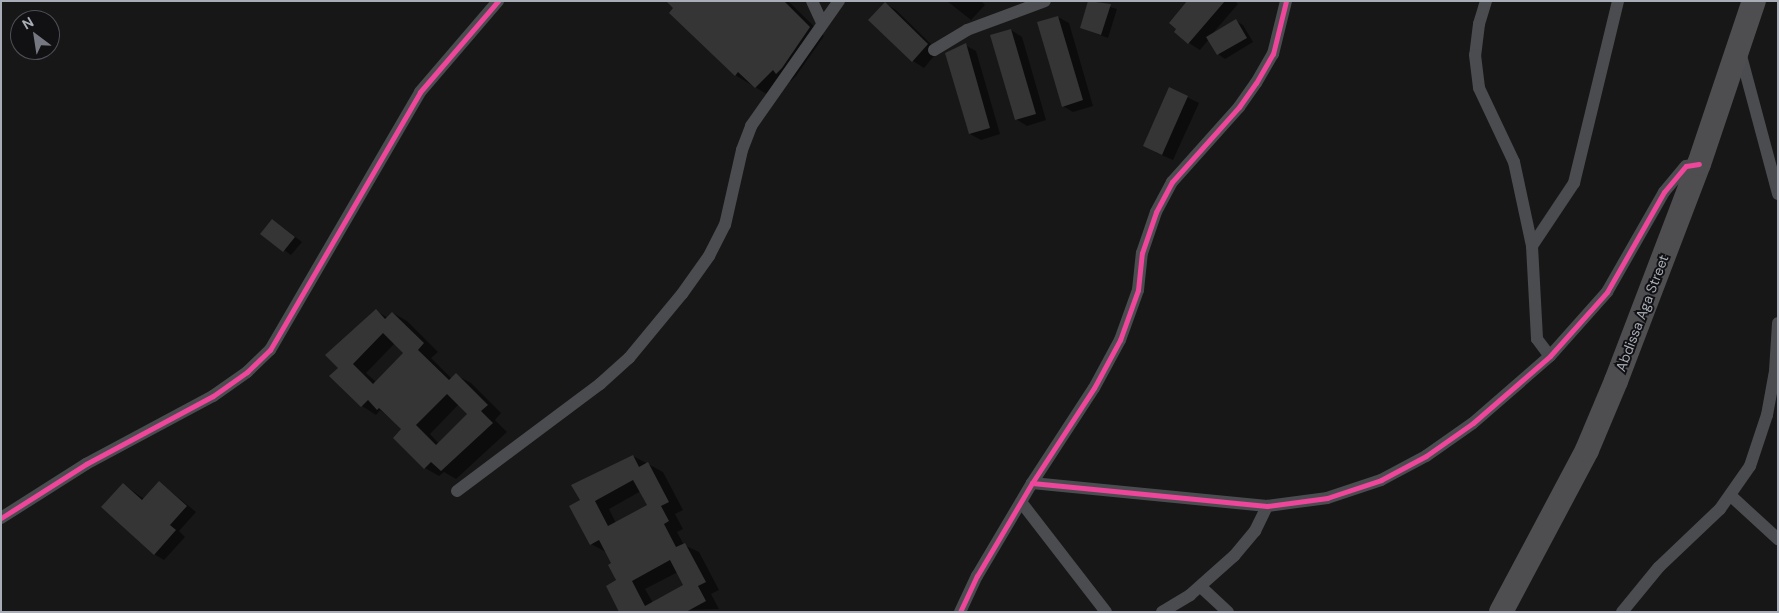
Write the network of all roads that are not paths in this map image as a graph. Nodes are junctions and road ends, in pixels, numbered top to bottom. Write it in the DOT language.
graph roads {
  1 [pos="498,1"];
  2 [pos="812,1"];
  3 [pos="839,1"];
  4 [pos="1045,1"];
  5 [pos="1286,1"];
  6 [pos="1486,1"];
  7 [pos="1618,1"];
  8 [pos="1754,1"];
  9 [pos="822,22"];
  10 [pos="1738,42"];
  11 [pos="934,50"];
  12 [pos="1699,164"];
  13 [pos="1778,194"];
  14 [pos="1532,246"];
  15 [pos="1778,323"];
  16 [pos="1550,356"];
  17 [pos="1032,483"];
  18 [pos="457,491"];
  19 [pos="1730,496"];
  20 [pos="1021,502"];
  21 [pos="1267,506"];
  22 [pos="1,518"];
  23 [pos="1778,539"];
  24 [pos="1200,587"];
  25 [pos="960,612"];
  26 [pos="1106,612"];
  27 [pos="1162,612"];
  28 [pos="1228,612"];
  29 [pos="1501,612"];
  30 [pos="1622,612"];
  1 -- 22 [label="street"];
  2 -- 9 [label="street"];
  3 -- 9 [label="street"];
  4 -- 11 [label="street"];
  5 -- 17 [label="street"];
  6 -- 14 [label="street"];
  7 -- 14 [label="street"];
  8 -- 10 [label="highway, Abdissa Aga Street"];
  9 -- 18 [label="street"];
  10 -- 12 [label="highway, Abdissa Aga Street"];
  10 -- 13 [label="street"];
  12 -- 16 [label="street"];
  12 -- 29 [label="highway, Abdissa Aga Street"];
  14 -- 16 [label="street"];
  15 -- 19 [label="street"];
  16 -- 21 [label="street"];
  17 -- 20 [label="street"];
  17 -- 21 [label="street"];
  19 -- 23 [label="street"];
  19 -- 30 [label="street"];
  20 -- 25 [label="street"];
  20 -- 26 [label="street"];
  21 -- 24 [label="street"];
  24 -- 27 [label="street"];
  24 -- 28 [label="street"];
}
